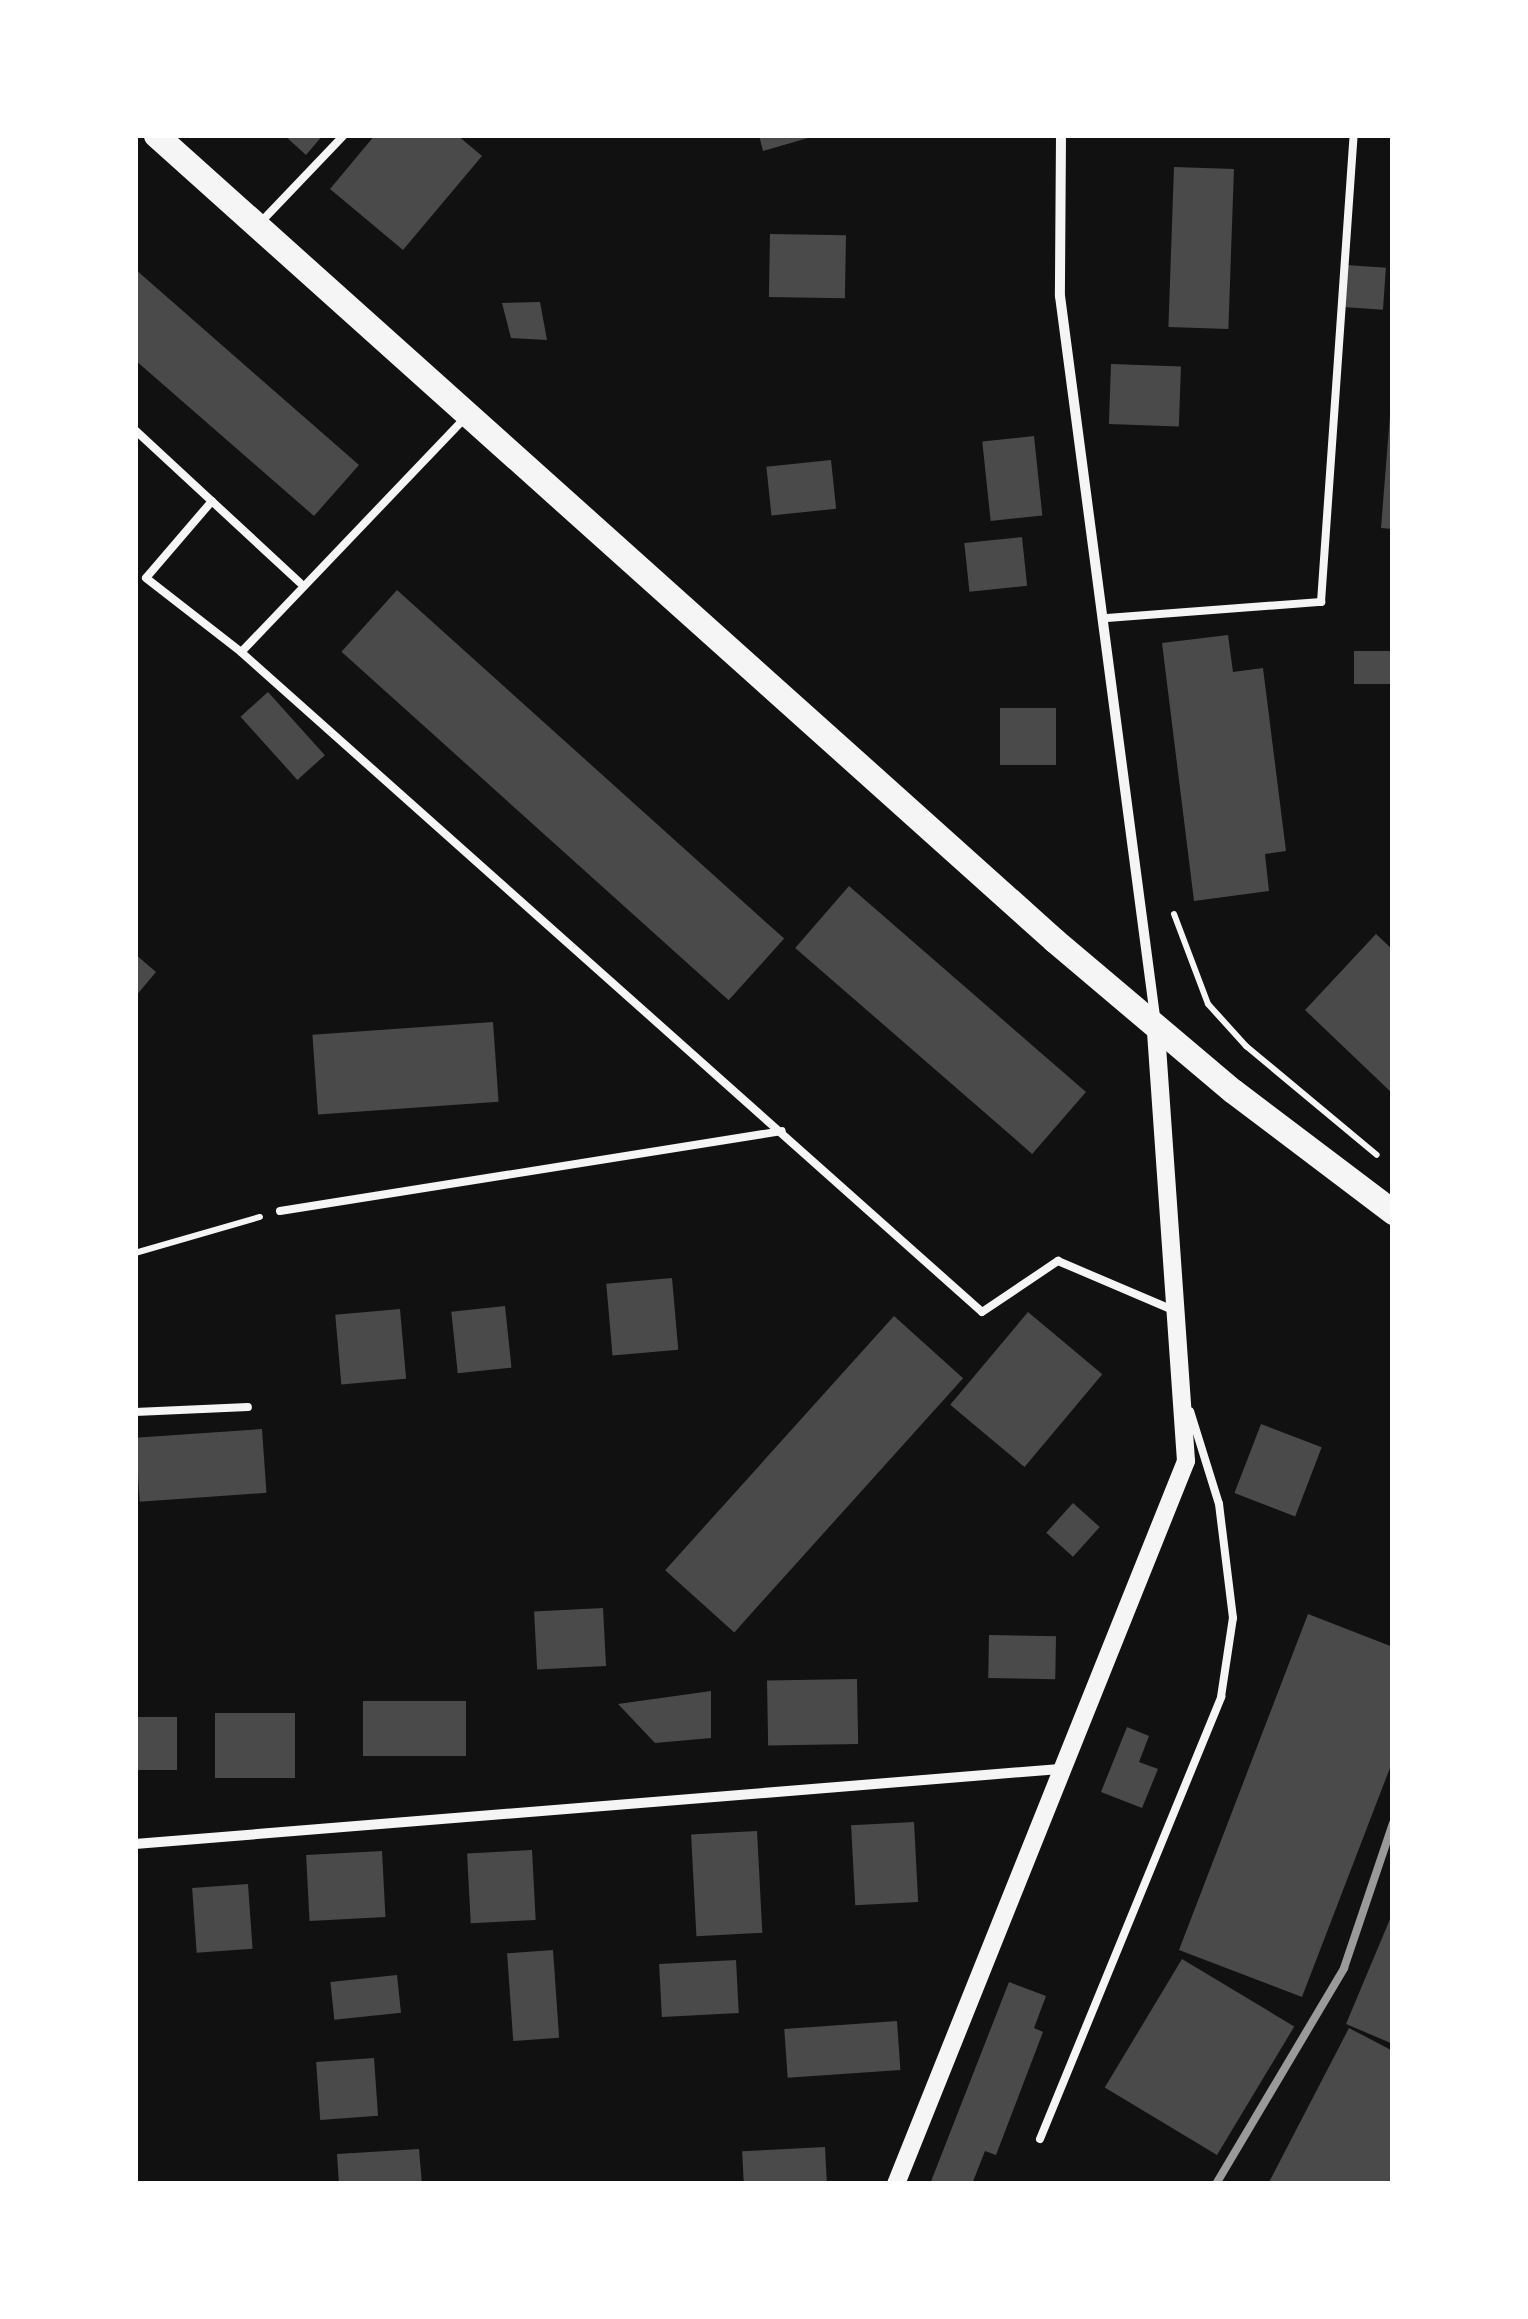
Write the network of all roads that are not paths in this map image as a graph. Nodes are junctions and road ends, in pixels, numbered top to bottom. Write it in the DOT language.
graph roads {
  1 [pos="156,135"];
  2 [pos="344,135"];
  3 [pos="1061,135"];
  4 [pos="1354,135"];
  5 [pos="260,223"];
  6 [pos="470,413"];
  7 [pos="135,430"];
  8 [pos="212,502"];
  9 [pos="300,583"];
  10 [pos="1107,618"];
  11 [pos="240,652"];
  12 [pos="1156,1028"];
  13 [pos="782,1131"];
  14 [pos="280,1211"];
  15 [pos="1393,1212"];
  16 [pos="1176,1311"];
  17 [pos="1181,1383"];
  18 [pos="248,1406"];
  19 [pos="135,1412"];
  20 [pos="1060,1768"];
  21 [pos="135,1844"];
  22 [pos="1040,2139"];
  23 [pos="896,2184"];
  1 -- 5 [label="main road"];
  2 -- 5 [label="lane"];
  3 -- 10 [label="street"];
  4 -- 10 [label="lane"];
  5 -- 6 [label="main road"];
  6 -- 9 [label="lane"];
  6 -- 12 [label="main road"];
  7 -- 8 [label="lane"];
  8 -- 9 [label="lane"];
  8 -- 11 [label="lane"];
  9 -- 11 [label="lane"];
  10 -- 12 [label="street"];
  11 -- 13 [label="lane"];
  12 -- 15 [label="main road"];
  12 -- 16 [label="street"];
  13 -- 14 [label="lane"];
  13 -- 16 [label="lane"];
  16 -- 17 [label="street"];
  17 -- 20 [label="street"];
  17 -- 22 [label="lane"];
  18 -- 19 [label="lane"];
  20 -- 21 [label="street"];
  20 -- 23 [label="street"];
}
